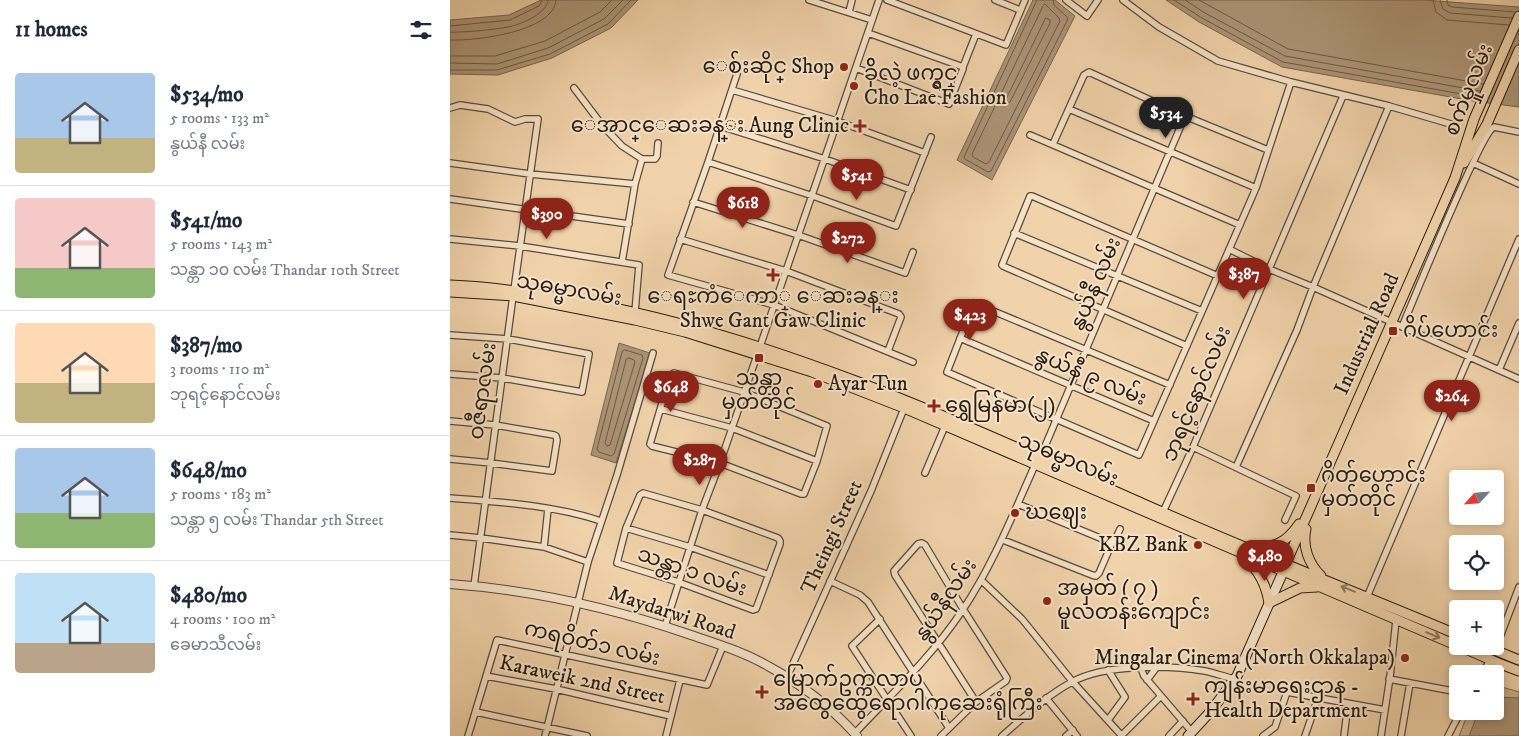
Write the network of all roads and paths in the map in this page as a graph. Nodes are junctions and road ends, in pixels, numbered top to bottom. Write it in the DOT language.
graph roads {
  1 [pos="809,0"];
  2 [pos="852,0"];
  3 [pos="879,0"];
  4 [pos="887,0"];
  5 [pos="995,0"];
  6 [pos="1025,0"];
  7 [pos="1066,0"];
  8 [pos="1098,0"];
  9 [pos="1123,0"];
  10 [pos="1020,10"];
  11 [pos="849,12"];
  12 [pos="1519,16"];
  13 [pos="872,20"];
  14 [pos="868,33"];
  15 [pos="976,34"];
  16 [pos="1519,50"];
  17 [pos="963,67"];
  18 [pos="856,68"];
  19 [pos="737,74"];
  20 [pos="1291,82"];
  21 [pos="574,88"];
  22 [pos="732,90"];
  23 [pos="1342,96"];
  24 [pos="1389,106"];
  25 [pos="450,108"];
  26 [pos="1069,109"];
  27 [pos="1185,116"];
  28 [pos="837,122"];
  29 [pos="1454,125"];
  30 [pos="720,126"];
  31 [pos="1519,132"];
  32 [pos="1030,135"];
  33 [pos="931,137"];
  34 [pos="658,143"];
  35 [pos="1053,144"];
  36 [pos="1268,150"];
  37 [pos="1171,152"];
  38 [pos="925,153"];
  39 [pos="642,159"];
  40 [pos="825,159"];
  41 [pos="708,162"];
  42 [pos="450,163"];
  43 [pos="1473,163"];
  44 [pos="530,174"];
  45 [pos="1455,178"];
  46 [pos="635,184"];
  47 [pos="1519,184"];
  48 [pos="1155,188"];
  49 [pos="1256,188"];
  50 [pos="911,190"];
  51 [pos="813,196"];
  52 [pos="450,199"];
  53 [pos="693,202"];
  54 [pos="525,209"];
  55 [pos="629,224"];
  56 [pos="1240,224"];
  57 [pos="1014,233"];
  58 [pos="798,235"];
  59 [pos="450,239"];
  60 [pos="680,239"];
  61 [pos="1132,240"];
  62 [pos="1519,240"];
  63 [pos="520,246"];
  64 [pos="1229,249"];
  65 [pos="913,252"];
  66 [pos="622,262"];
  67 [pos="1269,270"];
  68 [pos="786,271"];
  69 [pos="1118,276"];
  70 [pos="1218,276"];
  71 [pos="450,286"];
  72 [pos="1313,287"];
  73 [pos="450,292"];
  74 [pos="514,293"];
  75 [pos="774,306"];
  76 [pos="1102,310"];
  77 [pos="1202,311"];
  78 [pos="636,312"];
  79 [pos="1391,322"];
  80 [pos="1519,323"];
  81 [pos="1402,327"];
  82 [pos="450,335"];
  83 [pos="960,338"];
  84 [pos="508,339"];
  85 [pos="1187,346"];
  86 [pos="1086,350"];
  87 [pos="759,351"];
  88 [pos="888,351"];
  89 [pos="653,353"];
  90 [pos="1469,356"];
  91 [pos="913,362"];
  92 [pos="1499,370"];
  93 [pos="450,374"];
  94 [pos="502,378"];
  95 [pos="1519,379"];
  96 [pos="1170,385"];
  97 [pos="1071,386"];
  98 [pos="744,392"];
  99 [pos="906,405"];
  100 [pos="661,409"];
  101 [pos="1056,419"];
  102 [pos="450,421"];
  103 [pos="1154,421"];
  104 [pos="495,425"];
  105 [pos="945,426"];
  106 [pos="732,428"];
  107 [pos="1193,447"];
  108 [pos="450,459"];
  109 [pos="817,460"];
  110 [pos="1038,461"];
  111 [pos="491,462"];
  112 [pos="720,464"];
  113 [pos="1236,467"];
  114 [pos="925,473"];
  115 [pos="450,498"];
  116 [pos="485,500"];
  117 [pos="1018,504"];
  118 [pos="1312,505"];
  119 [pos="548,509"];
  120 [pos="702,510"];
  121 [pos="1163,512"];
  122 [pos="1285,520"];
  123 [pos="601,521"];
  124 [pos="626,528"];
  125 [pos="1120,529"];
  126 [pos="450,535"];
  127 [pos="481,538"];
  128 [pos="1003,540"];
  129 [pos="1112,542"];
  130 [pos="690,547"];
  131 [pos="544,548"];
  132 [pos="1243,550"];
  133 [pos="588,562"];
  134 [pos="1284,568"];
  135 [pos="769,575"];
  136 [pos="981,580"];
  137 [pos="830,581"];
  138 [pos="678,582"];
  139 [pos="450,584"];
  140 [pos="1324,584"];
  141 [pos="474,586"];
  142 [pos="1519,587"];
  143 [pos="1367,597"];
  144 [pos="577,602"];
  145 [pos="1269,603"];
  146 [pos="963,610"];
  147 [pos="880,619"];
  148 [pos="1397,620"];
  149 [pos="665,626"];
  150 [pos="1504,626"];
  151 [pos="1449,631"];
  152 [pos="1449,642"];
  153 [pos="939,643"];
  154 [pos="723,646"];
  155 [pos="565,654"];
  156 [pos="1504,654"];
  157 [pos="1479,655"];
  158 [pos="1490,660"];
  159 [pos="1519,660"];
  160 [pos="1487,665"];
  161 [pos="1141,668"];
  162 [pos="1156,668"];
  163 [pos="1108,670"];
  164 [pos="1519,670"];
  165 [pos="913,673"];
  166 [pos="486,676"];
  167 [pos="787,677"];
  168 [pos="1234,679"];
  169 [pos="1389,679"];
  170 [pos="680,680"];
  171 [pos="1147,680"];
  172 [pos="1072,682"];
  173 [pos="1410,683"];
  174 [pos="556,689"];
  175 [pos="1449,690"];
  176 [pos="1161,696"];
  177 [pos="1046,698"];
  178 [pos="1318,698"];
  179 [pos="886,700"];
  180 [pos="976,702"];
  181 [pos="1348,704"];
  182 [pos="1385,710"];
  183 [pos="476,712"];
  184 [pos="671,716"];
  185 [pos="1108,720"];
  186 [pos="1456,720"];
  187 [pos="1183,721"];
  188 [pos="547,727"];
  189 [pos="949,728"];
  190 [pos="1073,730"];
  191 [pos="1190,734"];
  192 [pos="856,735"];
  193 [pos="468,736"];
  194 [pos="545,736"];
  195 [pos="587,736"];
  196 [pos="666,736"];
  197 [pos="911,736"];
  198 [pos="941,736"];
  199 [pos="1002,736"];
  200 [pos="1066,736"];
  201 [pos="1078,736"];
  202 [pos="1121,736"];
  203 [pos="1169,736"];
  204 [pos="1263,736"];
  205 [pos="1304,736"];
  206 [pos="1344,736"];
  207 [pos="1381,736"];
  208 [pos="1401,736"];
  209 [pos="1448,736"];
  1 -- 11 [label="street"];
  2 -- 11 [label="street"];
  3 -- 13 [label="street"];
  4 -- 15 [label="street"];
  5 -- 10 [label="street"];
  6 -- 10 [label="street"];
  7 -- 8 [label="street"];
  9 -- 20 [label="street"];
  10 -- 15 [label="street"];
  11 -- 13 [label="street"];
  12 -- 45 [label="main road, စက်မှုလမ်း"];
  13 -- 14 [label="street"];
  14 -- 17 [label="street"];
  14 -- 18 [label="street"];
  15 -- 17 [label="street"];
  16 -- 45 [label="main road, စက်မှုလမ်း"];
  17 -- 18 [label="street"];
  18 -- 28 [label="street"];
  19 -- 22 [label="street"];
  20 -- 23 [label="street"];
  20 -- 36 [label="street"];
  21 -- 39 [label="street"];
  22 -- 28 [label="street"];
  22 -- 30 [label="street"];
  23 -- 24 [label="street"];
  23 -- 67 [label="street, ဘုရင့်နောင်လမ်း"];
  24 -- 29 [label="street"];
  24 -- 72 [label="street"];
  25 -- 44 [label="street, ဝဇီရာလမ်း"];
  26 -- 27 [label="street"];
  26 -- 35 [label="street"];
  26 -- 37 [label="street"];
  27 -- 36 [label="street"];
  27 -- 37 [label="street, နွယ်နီ လမ်း"];
  28 -- 38 [label="street"];
  28 -- 40 [label="street"];
  30 -- 40 [label="street"];
  30 -- 41 [label="street"];
  31 -- 43 [label="street"];
  32 -- 35 [label="street"];
  33 -- 38 [label="street"];
  34 -- 39 [label="street"];
  35 -- 48 [label="street"];
  36 -- 49 [label="street"];
  37 -- 48 [label="street, နွယ်နီ လမ်း"];
  37 -- 49 [label="street"];
  38 -- 50 [label="street"];
  39 -- 46 [label="street"];
  40 -- 50 [label="street"];
  40 -- 51 [label="street"];
  41 -- 51 [label="street"];
  41 -- 53 [label="street"];
  42 -- 44 [label="street"];
  43 -- 47 [label="street"];
  43 -- 81 [label="street"];
  44 -- 46 [label="street"];
  44 -- 54 [label="street, ဝဇီရာလမ်း"];
  45 -- 79 [label="main road, Industrial Road"];
  46 -- 55 [label="street"];
  48 -- 56 [label="street"];
  48 -- 61 [label="street, နွယ်နီ လမ်း"];
  49 -- 56 [label="street"];
  50 -- 51 [label="street"];
  51 -- 58 [label="street"];
  52 -- 54 [label="street"];
  53 -- 58 [label="street"];
  53 -- 60 [label="street"];
  54 -- 55 [label="street"];
  54 -- 63 [label="street, ဝဇီရာလမ်း"];
  55 -- 66 [label="street"];
  56 -- 64 [label="street"];
  57 -- 61 [label="street"];
  57 -- 69 [label="street"];
  57 -- 76 [label="street"];
  58 -- 65 [label="street"];
  58 -- 68 [label="street"];
  59 -- 63 [label="street"];
  60 -- 68 [label="street"];
  60 -- 75 [label="street"];
  61 -- 69 [label="street, နွယ်နီ လမ်း"];
  61 -- 70 [label="street"];
  62 -- 90 [label="street"];
  63 -- 66 [label="street"];
  63 -- 74 [label="street, ဝဇီရာလမ်း"];
  64 -- 67 [label="street"];
  64 -- 70 [label="street"];
  66 -- 78 [label="street"];
  67 -- 72 [label="street"];
  67 -- 107 [label="street, ဘုရင့်နောင်လမ်း"];
  68 -- 75 [label="street"];
  68 -- 88 [label="street"];
  69 -- 76 [label="street, နွယ်နီ လမ်း"];
  69 -- 77 [label="street"];
  70 -- 77 [label="street"];
  71 -- 74 [label="main road, သုဓမ္မာလမ်း"];
  72 -- 79 [label="street"];
  72 -- 113 [label="street"];
  73 -- 74 [label="main road, သုဓမ္မာလမ်း"];
  74 -- 78 [label="main road, သုဓမ္မာလမ်း"];
  74 -- 84 [label="street, ဝဇီရာလမ်း"];
  74 -- 87 [label="main road, သုဓမ္မာလမ်း"];
  75 -- 87 [label="street"];
  75 -- 88 [label="street"];
  76 -- 85 [label="street"];
  76 -- 86 [label="street, နွယ်နီ လမ်း"];
  77 -- 85 [label="street"];
  78 -- 87 [label="main road, သုဓမ္မာလမ်း"];
  79 -- 81 [label="street"];
  79 -- 118 [label="main road, Industrial Road"];
  80 -- 92 [label="street"];
  81 -- 90 [label="street"];
  82 -- 84 [label="street"];
  83 -- 86 [label="street"];
  83 -- 97 [label="street, နွယ်နီ ၉ လမ်း"];
  83 -- 101 [label="street"];
  84 -- 94 [label="street, ဝဇီရာလမ်း"];
  84 -- 94 [label="street"];
  85 -- 96 [label="street"];
  86 -- 96 [label="street"];
  86 -- 97 [label="street, နွယ်နီ လမ်း"];
  87 -- 98 [label="street"];
  87 -- 99 [label="main road, သုဓမ္မာလမ်း"];
  88 -- 91 [label="street"];
  89 -- 123 [label="street"];
  90 -- 92 [label="street"];
  90 -- 143 [label="street"];
  92 -- 95 [label="street"];
  93 -- 94 [label="street"];
  94 -- 104 [label="street, ဝဇီရာလမ်း"];
  96 -- 103 [label="street"];
  97 -- 101 [label="street, နွယ်နီ လမ်း"];
  97 -- 103 [label="street, နွယ်နီ ၉ လမ်း"];
  98 -- 100 [label="street"];
  98 -- 106 [label="street"];
  98 -- 109 [label="street"];
  99 -- 105 [label="main road, သုဓမ္မာလမ်း"];
  99 -- 110 [label="main road, သုဓမ္မာလမ်း"];
  99 -- 137 [label="street, Theingi Street"];
  100 -- 106 [label="street"];
  100 -- 112 [label="street"];
  101 -- 103 [label="street"];
  101 -- 110 [label="street, နွယ်နီ လမ်း"];
  102 -- 104 [label="street"];
  104 -- 111 [label="street, ဝဇီရာလမ်း"];
  104 -- 111 [label="street"];
  105 -- 110 [label="main road, သုဓမ္မာလမ်း"];
  105 -- 114 [label="street"];
  106 -- 109 [label="street"];
  106 -- 112 [label="street"];
  107 -- 113 [label="street"];
  107 -- 121 [label="street, ဘုရင့်နောင်လမ်း"];
  108 -- 111 [label="street"];
  109 -- 112 [label="street"];
  110 -- 117 [label="street, နွယ်နီလမ်း"];
  110 -- 121 [label="main road, သုဓမ္မာလမ်း"];
  110 -- 132 [label="main road, သုဓမ္မာလမ်း"];
  111 -- 116 [label="street, ဝဇီရာလမ်း"];
  112 -- 120 [label="street"];
  113 -- 122 [label="street"];
  115 -- 116 [label="street"];
  116 -- 119 [label="street"];
  116 -- 127 [label="street, ဝဇီရာလမ်း"];
  117 -- 128 [label="street, နွယ်နီလမ်း"];
  117 -- 129 [label="street"];
  118 -- 132 [label="main road"];
  118 -- 134 [label="main road"];
  118 -- 140 [label="main road"];
  119 -- 123 [label="street"];
  119 -- 131 [label="street"];
  120 -- 124 [label="street"];
  120 -- 130 [label="street"];
  120 -- 135 [label="street"];
  121 -- 132 [label="main road, သုဓမ္မာလမ်း"];
  123 -- 133 [label="street"];
  124 -- 130 [label="street"];
  124 -- 138 [label="street, သန္တာ ၁ လမ်း"];
  125 -- 129 [label="street"];
  126 -- 127 [label="street"];
  127 -- 131 [label="street"];
  127 -- 141 [label="street, ဝဇီရာလမ်း"];
  128 -- 129 [label="street"];
  128 -- 136 [label="street, နွယ်နီလမ်း"];
  130 -- 135 [label="street"];
  130 -- 138 [label="street"];
  131 -- 133 [label="street"];
  132 -- 134 [label="main road, သုဓမ္မာလမ်း"];
  132 -- 145 [label="main road"];
  133 -- 144 [label="street"];
  134 -- 140 [label="main road, သုဓမ္မာလမ်း"];
  134 -- 145 [label="main road"];
  135 -- 138 [label="street, သန္တာ ၁ လမ်း"];
  136 -- 146 [label="street, နွယ်နီလမ်း"];
  136 -- 172 [label="street"];
  137 -- 147 [label="street"];
  137 -- 167 [label="street, Theingi Street"];
  138 -- 149 [label="street"];
  139 -- 141 [label="street, Maydarwi Road"];
  143 -- 140 [label="main road, သုဓမ္မာလမ်း, one-way"];
  140 -- 145 [label="main road"];
  140 -- 148 [label="main road, သုဓမ္မာလမ်း"];
  141 -- 144 [label="street, Maydarwi Road"];
  142 -- 150 [label="street"];
  143 -- 151 [label="main road, သုဓမ္မာလမ်း"];
  144 -- 149 [label="street, Maydarwi Road"];
  144 -- 155 [label="street"];
  145 -- 168 [label="main road"];
  146 -- 153 [label="street, နွယ်နီလမ်း"];
  146 -- 153 [label="street"];
  146 -- 180 [label="street"];
  147 -- 165 [label="street"];
  147 -- 179 [label="street"];
  148 -- 152 [label="main road, သုဓမ္မာလမ်း, one-way"];
  148 -- 169 [label="street"];
  149 -- 154 [label="street, Maydarwi Road"];
  153 -- 165 [label="street, နွယ်နီလမ်း"];
  153 -- 180 [label="street"];
  154 -- 167 [label="street, Maydarwi Road"];
  154 -- 170 [label="street, ကရဝိတ်၁ လမ်း"];
  155 -- 166 [label="street, ကရဝိတ်၁ လမ်း"];
  155 -- 170 [label="street, ကရဝိတ်၁ လမ်း"];
  155 -- 174 [label="street"];
  156 -- 159 [label="main road"];
  157 -- 158 [label="main road, သုဓမ္မာလမ်း"];
  158 -- 160 [label="street"];
  158 -- 164 [label="main road, သုဓမ္မာလမ်း"];
  161 -- 162 [label="street"];
  161 -- 163 [label="street"];
  161 -- 171 [label="street"];
  162 -- 168 [label="street"];
  162 -- 171 [label="street"];
  163 -- 172 [label="street"];
  163 -- 185 [label="street"];
  165 -- 179 [label="street, နွယ်နီလမ်း"];
  165 -- 189 [label="street"];
  166 -- 174 [label="street, Karaweik 2nd Street"];
  166 -- 183 [label="street"];
  167 -- 192 [label="street, Maydarwi Road"];
  168 -- 191 [label="main road"];
  169 -- 173 [label="street"];
  169 -- 182 [label="street"];
  170 -- 184 [label="street"];
  171 -- 176 [label="street"];
  172 -- 177 [label="street"];
  172 -- 185 [label="street"];
  173 -- 175 [label="street"];
  173 -- 208 [label="street"];
  174 -- 184 [label="street, Karaweik 2nd Street"];
  174 -- 188 [label="street"];
  176 -- 187 [label="street"];
  176 -- 202 [label="street"];
  177 -- 190 [label="street"];
  177 -- 199 [label="street"];
  178 -- 181 [label="street"];
  178 -- 204 [label="street"];
  178 -- 205 [label="street"];
  179 -- 192 [label="street, နွယ်နီလမ်း"];
  179 -- 197 [label="street"];
  180 -- 189 [label="street"];
  181 -- 182 [label="street"];
  181 -- 206 [label="street"];
  182 -- 207 [label="street"];
  183 -- 188 [label="street"];
  183 -- 193 [label="street"];
  184 -- 196 [label="street"];
  185 -- 202 [label="street"];
  186 -- 209 [label="street"];
  187 -- 191 [label="street"];
  187 -- 203 [label="street"];
  188 -- 194 [label="street"];
  188 -- 195 [label="street"];
  189 -- 198 [label="street"];
  190 -- 200 [label="street"];
  190 -- 201 [label="street"];
}
